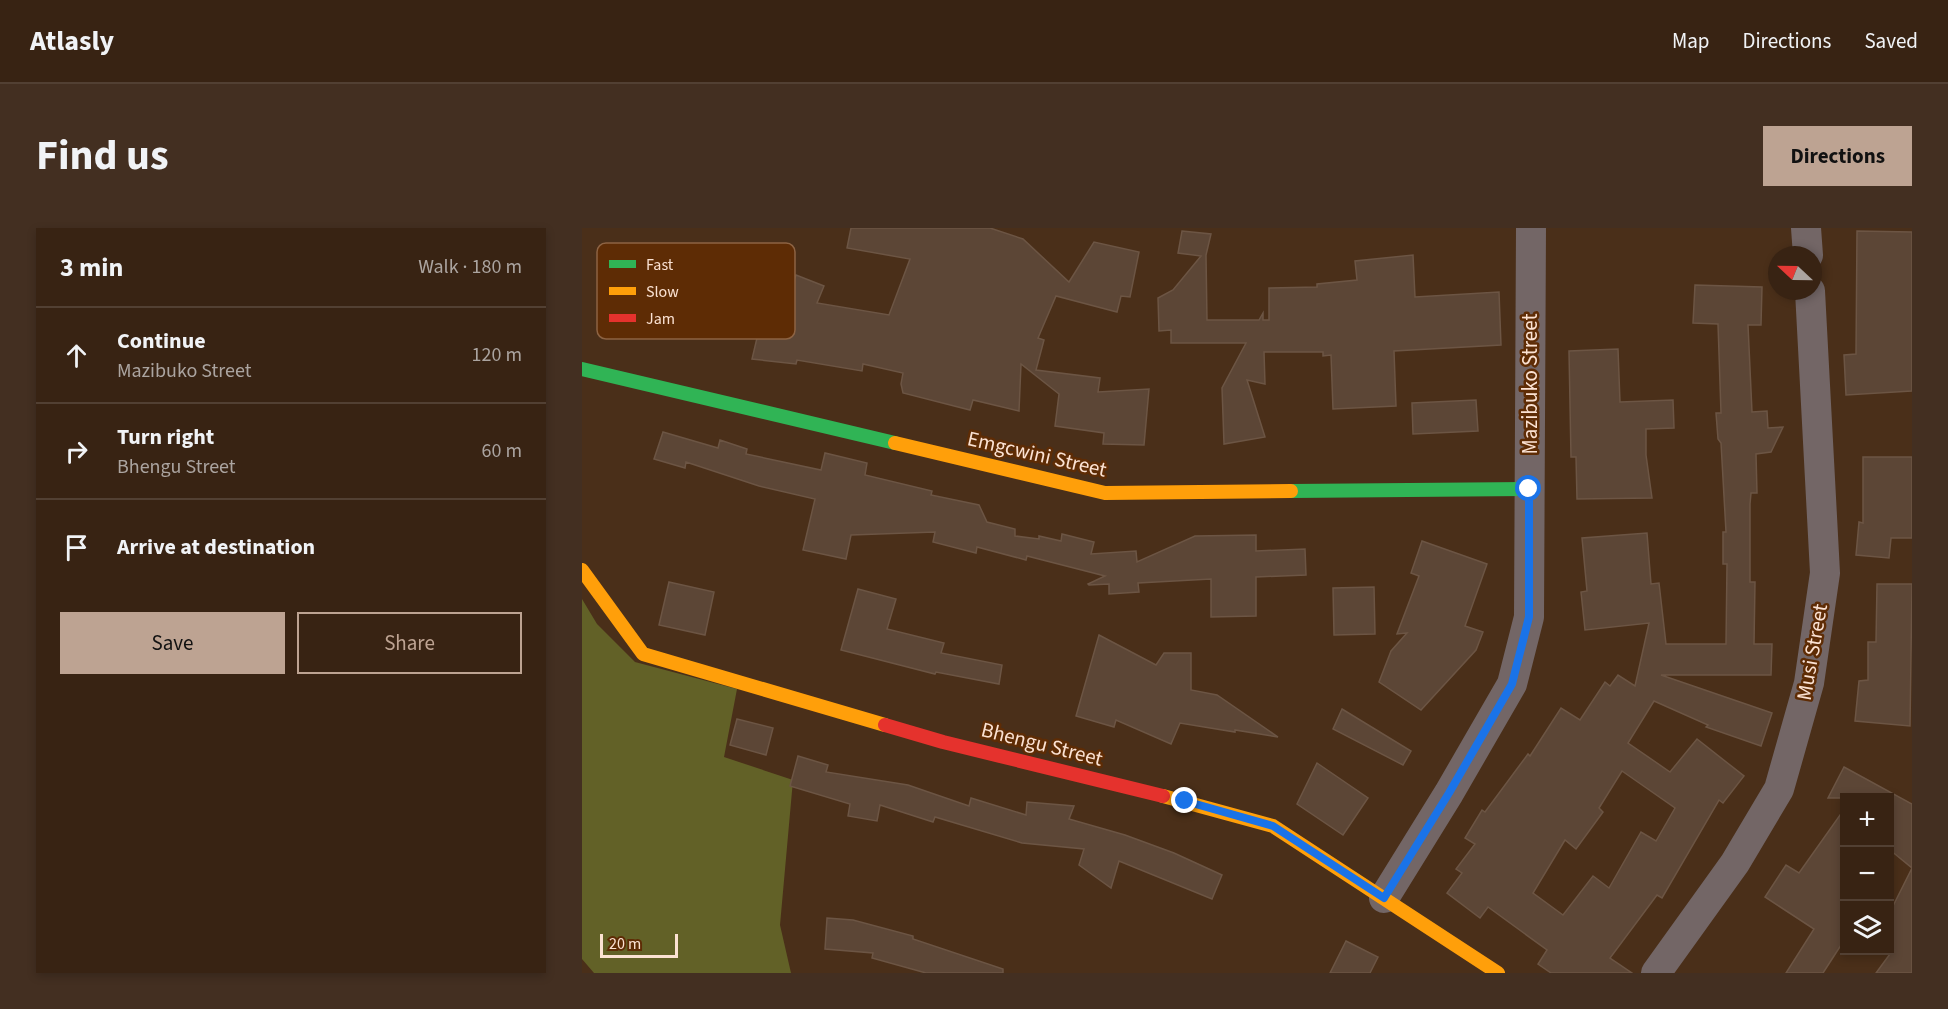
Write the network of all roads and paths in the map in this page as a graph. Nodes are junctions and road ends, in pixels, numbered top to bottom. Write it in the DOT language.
graph roads {
  1 [pos="1531,228"];
  2 [pos="1806,228"];
  3 [pos="1807,246"];
  4 [pos="1810,300"];
  5 [pos="582,369"];
  6 [pos="1529,489"];
  7 [pos="582,570"];
  8 [pos="1384,898"];
  9 [pos="1498,973"];
  10 [pos="1656,973"];
  1 -- 6 [label="street, Mazibuko Street"];
  2 -- 3 [label="street"];
  4 -- 10 [label="street, Musi Street"];
  5 -- 6 [label="street, Emgcwini Street"];
  6 -- 8 [label="street, Mazibuko Street"];
  7 -- 8 [label="street, Bhengu Street"];
  8 -- 9 [label="street, Bhengu Street"];
}
